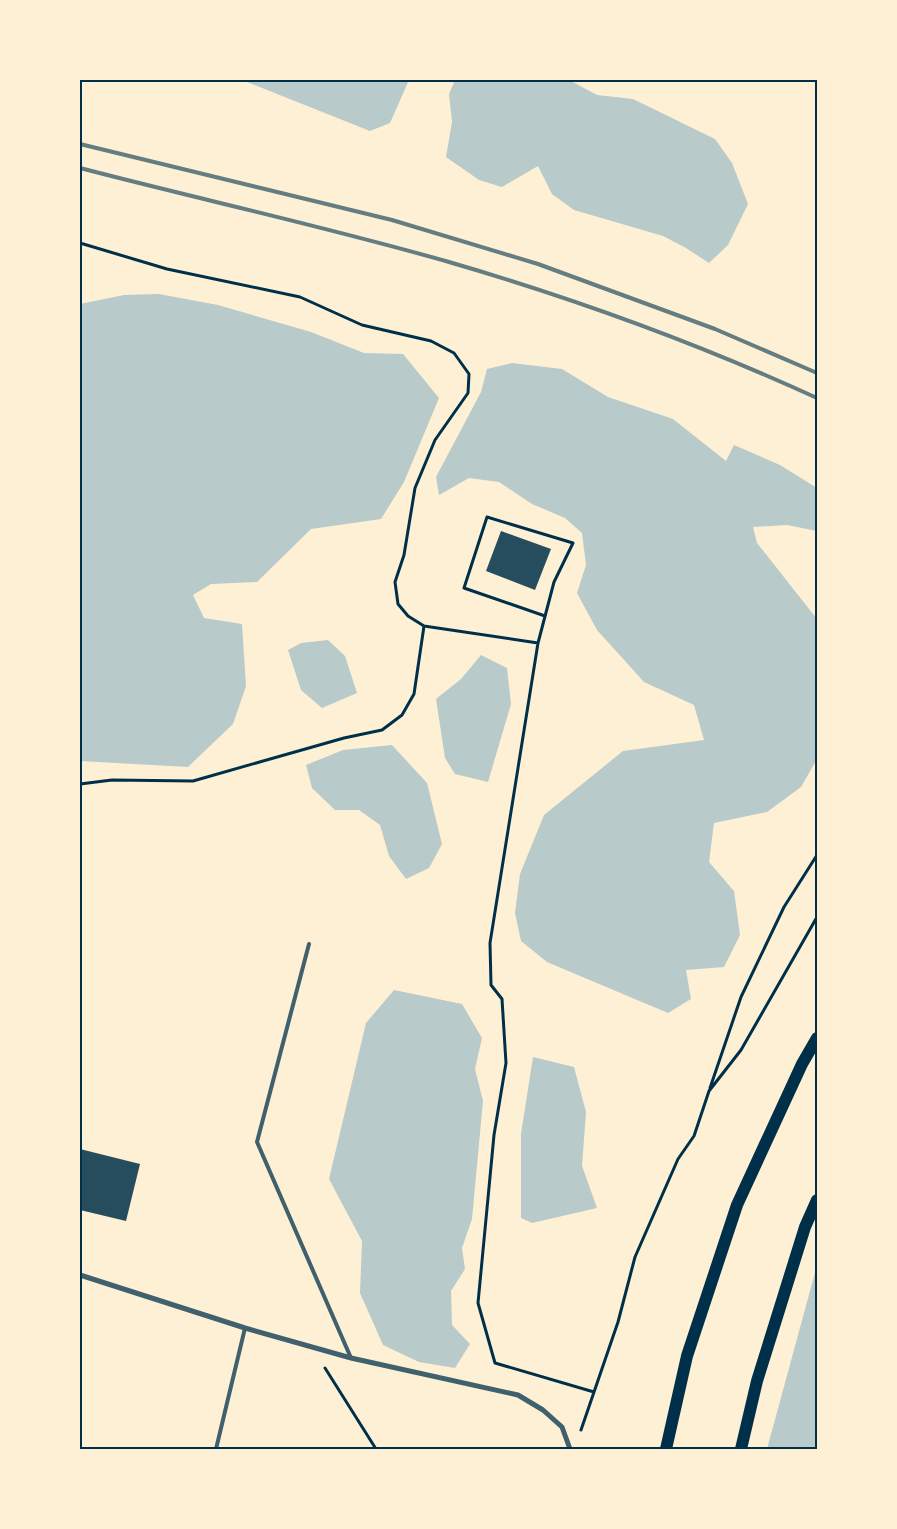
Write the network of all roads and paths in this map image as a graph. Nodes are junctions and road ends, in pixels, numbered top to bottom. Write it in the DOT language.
graph roads {
  1 [pos="80,243"];
  2 [pos="545,616"];
  3 [pos="424,626"];
  4 [pos="538,643"];
  5 [pos="80,784"];
  6 [pos="817,855"];
  7 [pos="817,917"];
  8 [pos="309,944"];
  9 [pos="817,1038"];
  10 [pos="709,1091"];
  11 [pos="817,1200"];
  12 [pos="80,1275"];
  13 [pos="245,1328"];
  14 [pos="311,1347"];
  15 [pos="351,1358"];
  16 [pos="594,1392"];
  17 [pos="580,1433"];
  18 [pos="216,1449"];
  19 [pos="376,1449"];
  20 [pos="570,1449"];
  21 [pos="666,1449"];
  22 [pos="741,1449"];
  1 -- 3 [label="path"];
  2 -- 2 [label="path"];
  2 -- 4 [label="path"];
  3 -- 4 [label="path"];
  3 -- 5 [label="path"];
  4 -- 16 [label="path"];
  6 -- 10 [label="path"];
  7 -- 10 [label="path"];
  8 -- 15 [label="lane"];
  9 -- 21 [label="main road"];
  10 -- 16 [label="path"];
  11 -- 22 [label="main road"];
  12 -- 13 [label="street"];
  13 -- 14 [label="street"];
  13 -- 18 [label="lane"];
  14 -- 15 [label="street"];
  14 -- 19 [label="path"];
  15 -- 20 [label="street"];
  16 -- 17 [label="path"];
}
